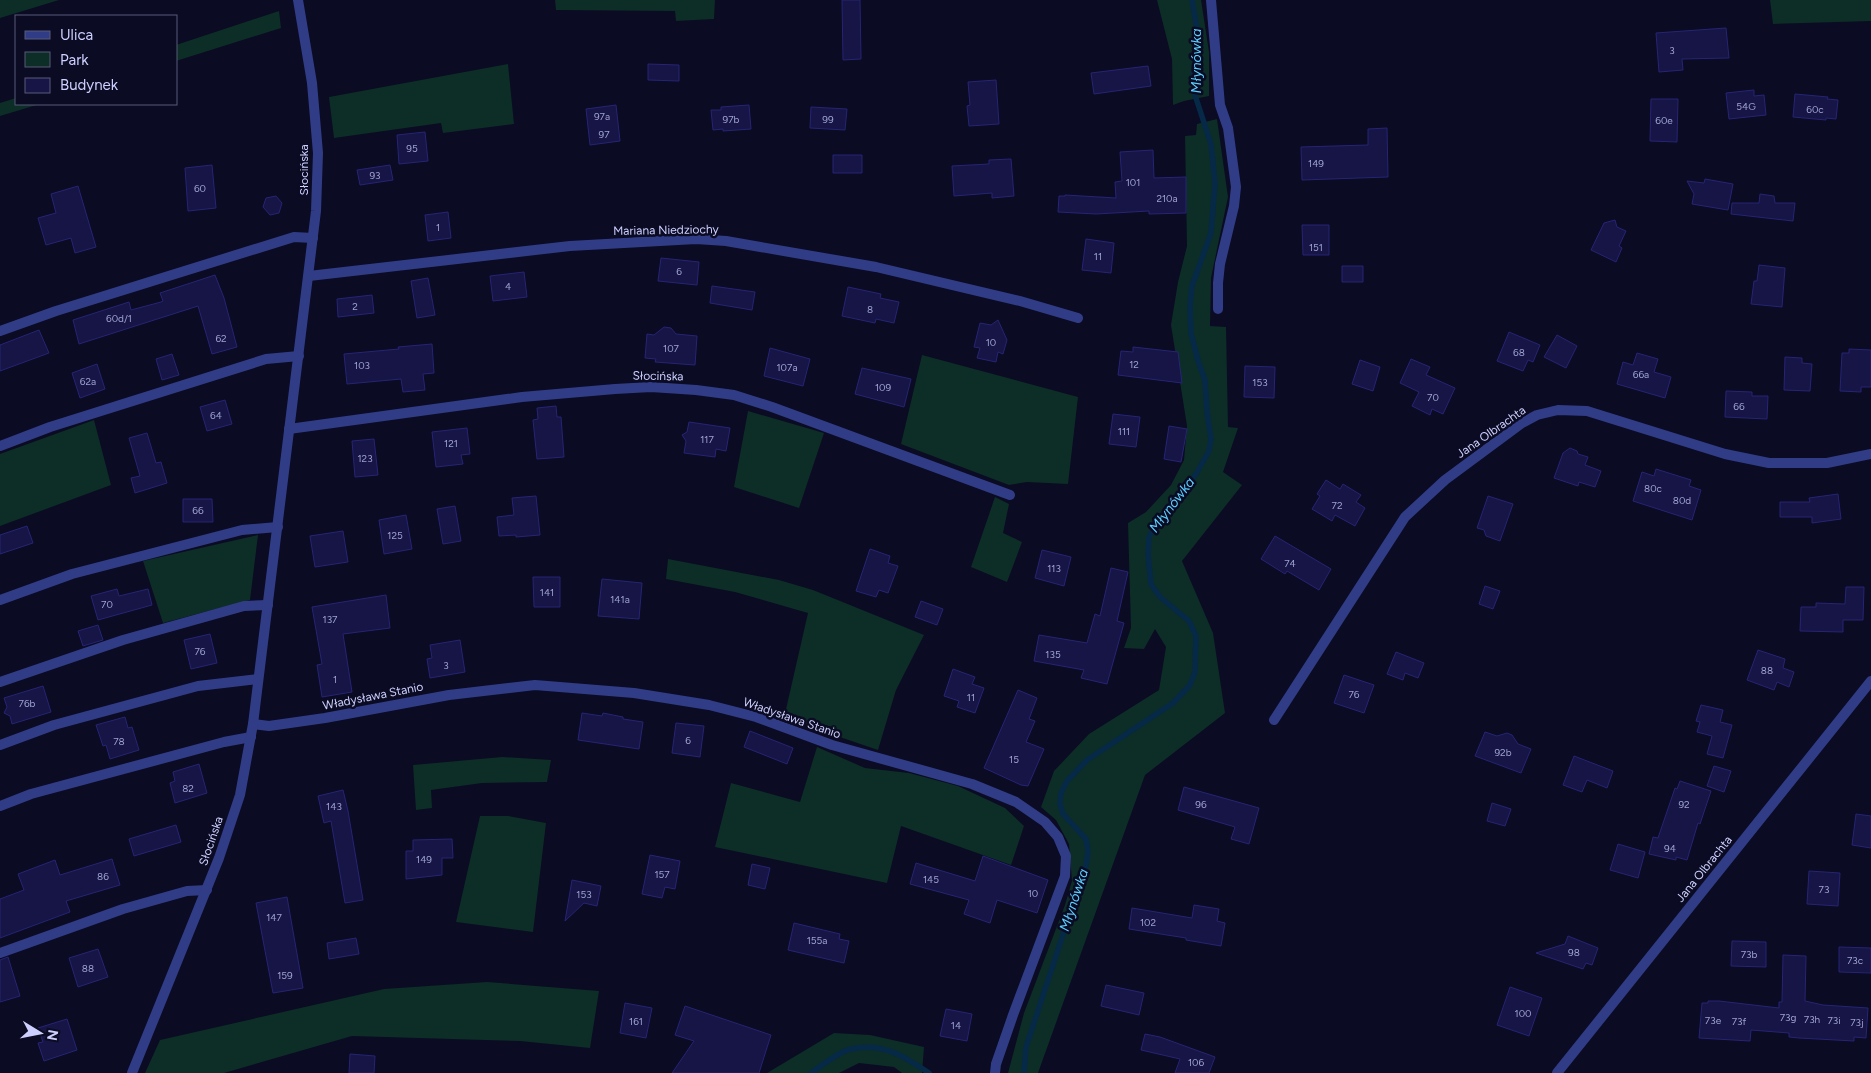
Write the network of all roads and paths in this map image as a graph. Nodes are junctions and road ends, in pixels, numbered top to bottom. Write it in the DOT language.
graph roads {
  1 [pos="298,0"];
  2 [pos="1211,0"];
  3 [pos="313,238"];
  4 [pos="309,276"];
  5 [pos="1218,309"];
  6 [pos="1078,318"];
  7 [pos="0,331"];
  8 [pos="299,356"];
  9 [pos="289,429"];
  10 [pos="0,446"];
  11 [pos="1871,454"];
  12 [pos="1010,495"];
  13 [pos="278,527"];
  14 [pos="0,600"];
  15 [pos="268,605"];
  16 [pos="258,679"];
  17 [pos="1871,681"];
  18 [pos="0,682"];
  19 [pos="1274,720"];
  20 [pos="253,724"];
  21 [pos="250,737"];
  22 [pos="0,745"];
  23 [pos="0,806"];
  24 [pos="207,890"];
  25 [pos="0,952"];
  26 [pos="132,1073"];
  27 [pos="996,1073"];
  28 [pos="1557,1073"];
  1 -- 3 [label="street, Słocińska"];
  2 -- 5 [label="street"];
  3 -- 4 [label="street, Słocińska"];
  3 -- 7 [label="street"];
  4 -- 6 [label="street, Mariana Niedziochy"];
  4 -- 8 [label="street, Słocińska"];
  8 -- 9 [label="street, Słocińska"];
  8 -- 10 [label="street"];
  9 -- 12 [label="street, Słocińska"];
  9 -- 13 [label="street, Słocińska"];
  11 -- 19 [label="street, Jana Olbrachta"];
  13 -- 14 [label="street"];
  13 -- 15 [label="street, Słocińska"];
  15 -- 16 [label="street, Słocińska"];
  15 -- 18 [label="street"];
  16 -- 20 [label="street, Słocińska"];
  16 -- 22 [label="street"];
  17 -- 28 [label="street, Jana Olbrachta"];
  20 -- 21 [label="street, Słocińska"];
  20 -- 27 [label="street, Władysława Stanio"];
  21 -- 23 [label="street"];
  21 -- 24 [label="street, Słocińska"];
  24 -- 25 [label="street"];
  24 -- 26 [label="street, Słocińska"];
}
